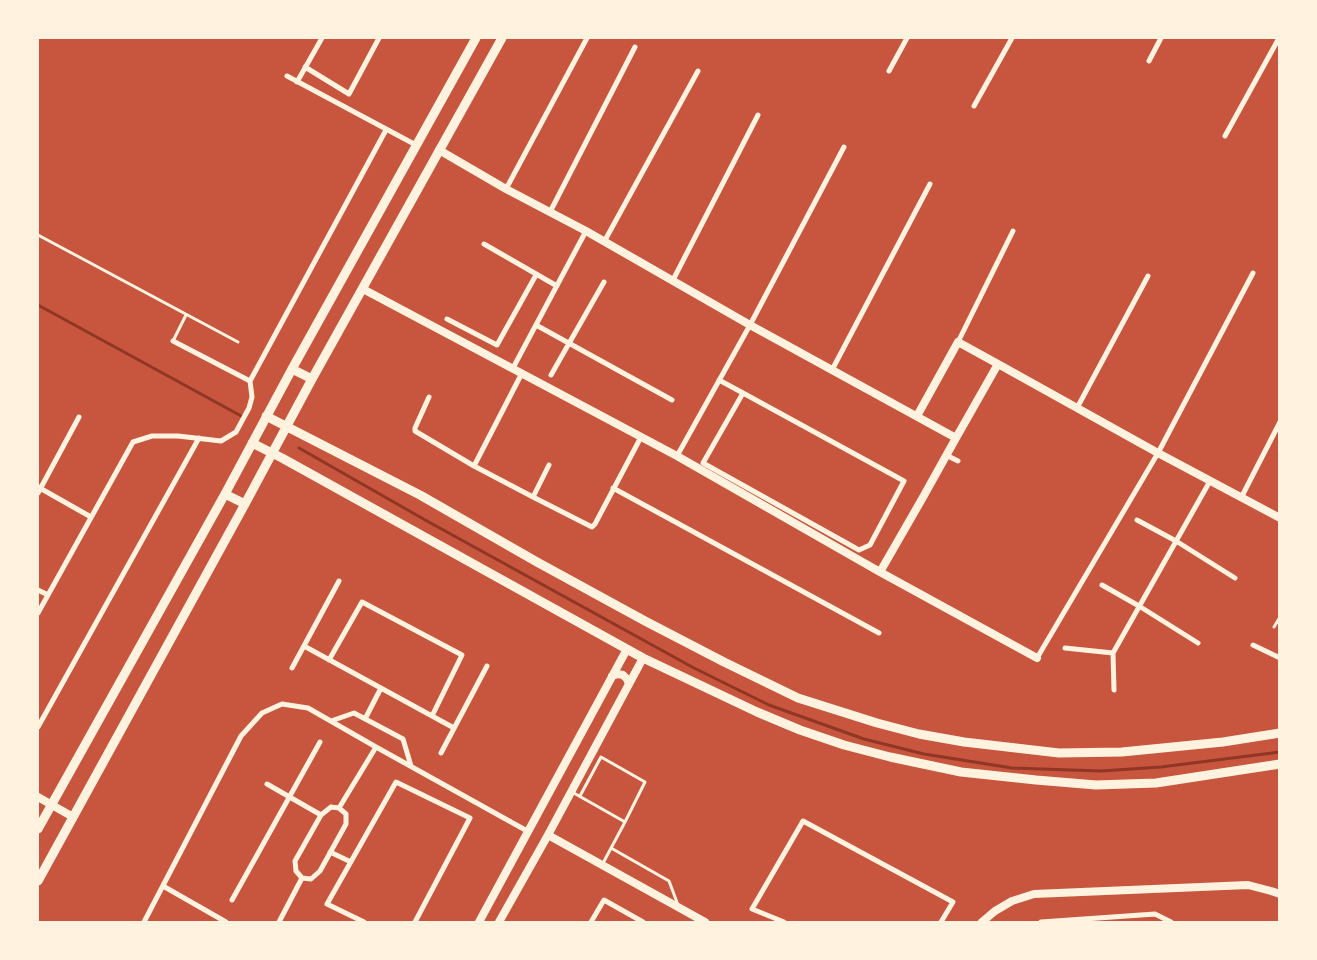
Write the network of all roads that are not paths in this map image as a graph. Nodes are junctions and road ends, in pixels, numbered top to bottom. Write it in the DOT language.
graph roads {
  1 [pos="322,38"];
  2 [pos="379,38"];
  3 [pos="476,38"];
  4 [pos="502,38"];
  5 [pos="587,38"];
  6 [pos="907,38"];
  7 [pos="1012,38"];
  8 [pos="1161,38"];
  9 [pos="1279,38"];
  10 [pos="635,47"];
  11 [pos="1149,61"];
  12 [pos="305,67"];
  13 [pos="698,71"];
  14 [pos="889,71"];
  15 [pos="287,76"];
  16 [pos="296,82"];
  17 [pos="974,106"];
  18 [pos="758,115"];
  19 [pos="386,130"];
  20 [pos="1225,136"];
  21 [pos="416,145"];
  22 [pos="844,147"];
  23 [pos="439,150"];
  24 [pos="930,184"];
  25 [pos="506,189"];
  26 [pos="550,212"];
  27 [pos="586,232"];
  28 [pos="1013,232"];
  29 [pos="38,235"];
  30 [pos="604,242"];
  31 [pos="484,244"];
  32 [pos="1253,273"];
  33 [pos="536,274"];
  34 [pos="1148,276"];
  35 [pos="673,280"];
  36 [pos="604,282"];
  37 [pos="557,286"];
  38 [pos="363,289"];
  39 [pos="186,315"];
  40 [pos="447,319"];
  41 [pos="536,325"];
  42 [pos="750,325"];
  43 [pos="173,341"];
  44 [pos="238,342"];
  45 [pos="958,342"];
  46 [pos="569,343"];
  47 [pos="998,364"];
  48 [pos="513,368"];
  49 [pos="292,369"];
  50 [pos="832,370"];
  51 [pos="522,373"];
  52 [pos="551,375"];
  53 [pos="312,379"];
  54 [pos="719,380"];
  55 [pos="250,381"];
  56 [pos="743,393"];
  57 [pos="429,398"];
  58 [pos="672,400"];
  59 [pos="1077,408"];
  60 [pos="266,416"];
  61 [pos="917,416"];
  62 [pos="79,417"];
  63 [pos="1280,422"];
  64 [pos="287,426"];
  65 [pos="641,437"];
  66 [pos="199,438"];
  67 [pos="956,438"];
  68 [pos="252,443"];
  69 [pos="272,453"];
  70 [pos="1158,453"];
  71 [pos="946,455"];
  72 [pos="677,456"];
  73 [pos="958,461"];
  74 [pos="549,465"];
  75 [pos="474,466"];
  76 [pos="1210,481"];
  77 [pos="613,488"];
  78 [pos="38,489"];
  79 [pos="225,494"];
  80 [pos="534,497"];
  81 [pos="1241,498"];
  82 [pos="245,504"];
  83 [pos="91,517"];
  84 [pos="1280,518"];
  85 [pos="1138,520"];
  86 [pos="1176,541"];
  87 [pos="880,572"];
  88 [pos="1235,578"];
  89 [pos="338,581"];
  90 [pos="1102,585"];
  91 [pos="38,590"];
  92 [pos="48,595"];
  93 [pos="1139,606"];
  94 [pos="38,613"];
  95 [pos="1280,617"];
  96 [pos="1274,627"];
  97 [pos="879,633"];
  98 [pos="1198,643"];
  99 [pos="1253,645"];
  100 [pos="304,646"];
  101 [pos="1065,648"];
  102 [pos="627,649"];
  103 [pos="1112,653"];
  104 [pos="643,658"];
  105 [pos="1037,658"];
  106 [pos="1280,658"];
  107 [pos="329,660"];
  108 [pos="487,666"];
  109 [pos="292,668"];
  110 [pos="612,676"];
  111 [pos="629,684"];
  112 [pos="382,688"];
  113 [pos="1114,690"];
  114 [pos="432,716"];
  115 [pos="365,719"];
  116 [pos="331,721"];
  117 [pos="38,727"];
  118 [pos="454,728"];
  119 [pos="1280,734"];
  120 [pos="320,742"];
  121 [pos="376,747"];
  122 [pos="441,753"];
  123 [pos="1280,764"];
  124 [pos="411,766"];
  125 [pos="267,784"];
  126 [pos="571,792"];
  127 [pos="580,796"];
  128 [pos="38,797"];
  129 [pos="290,797"];
  130 [pos="51,805"];
  131 [pos="339,808"];
  132 [pos="321,814"];
  133 [pos="73,817"];
  134 [pos="625,822"];
  135 [pos="38,829"];
  136 [pos="529,832"];
  137 [pos="548,836"];
  138 [pos="611,848"];
  139 [pos="330,852"];
  140 [pos="350,862"];
  141 [pos="602,865"];
  142 [pos="302,878"];
  143 [pos="38,881"];
  144 [pos="163,886"];
  145 [pos="1280,894"];
  146 [pos="232,900"];
  147 [pos="679,908"];
  148 [pos="144,922"];
  149 [pos="226,922"];
  150 [pos="279,922"];
  151 [pos="364,922"];
  152 [pos="415,922"];
  153 [pos="479,922"];
  154 [pos="499,922"];
  155 [pos="590,922"];
  156 [pos="643,922"];
  157 [pos="705,922"];
  158 [pos="784,922"];
  159 [pos="941,922"];
  160 [pos="982,922"];
  161 [pos="1041,922"];
  162 [pos="1171,922"];
  1 -- 12 [label="street"];
  2 -- 12 [label="street"];
  3 -- 21 [label="main road"];
  4 -- 23 [label="main road"];
  5 -- 25 [label="street"];
  6 -- 14 [label="street"];
  7 -- 17 [label="street"];
  8 -- 11 [label="street"];
  9 -- 20 [label="street"];
  10 -- 26 [label="street"];
  12 -- 16 [label="street"];
  13 -- 30 [label="street"];
  15 -- 16 [label="street"];
  16 -- 19 [label="street"];
  18 -- 35 [label="street"];
  19 -- 21 [label="street"];
  19 -- 55 [label="street"];
  21 -- 49 [label="main road"];
  22 -- 42 [label="street"];
  23 -- 25 [label="street"];
  23 -- 38 [label="main road"];
  24 -- 50 [label="street"];
  25 -- 26 [label="street"];
  26 -- 27 [label="street"];
  27 -- 30 [label="street"];
  27 -- 37 [label="street"];
  28 -- 45 [label="street"];
  29 -- 39 [label="lane"];
  30 -- 35 [label="street"];
  31 -- 33 [label="street"];
  32 -- 70 [label="street"];
  33 -- 37 [label="street"];
  33 -- 40 [label="street"];
  34 -- 59 [label="street"];
  35 -- 42 [label="street"];
  36 -- 46 [label="street"];
  37 -- 41 [label="street"];
  38 -- 48 [label="street"];
  38 -- 53 [label="main road"];
  39 -- 43 [label="lane"];
  39 -- 44 [label="lane"];
  41 -- 46 [label="street"];
  41 -- 48 [label="street"];
  42 -- 50 [label="street"];
  42 -- 54 [label="street"];
  43 -- 55 [label="street"];
  45 -- 47 [label="street"];
  45 -- 61 [label="street"];
  46 -- 52 [label="street"];
  46 -- 58 [label="street"];
  47 -- 59 [label="street"];
  47 -- 67 [label="street"];
  48 -- 51 [label="street"];
  49 -- 53 [label="main road"];
  49 -- 60 [label="main road"];
  50 -- 61 [label="street"];
  51 -- 65 [label="street"];
  51 -- 75 [label="street"];
  53 -- 64 [label="main road"];
  54 -- 56 [label="street"];
  54 -- 72 [label="street"];
  55 -- 66 [label="street"];
  56 -- 56 [label="street"];
  57 -- 75 [label="street"];
  59 -- 70 [label="street"];
  60 -- 64 [label="main road"];
  60 -- 68 [label="main road"];
  61 -- 67 [label="street"];
  62 -- 78 [label="street"];
  63 -- 81 [label="street"];
  64 -- 69 [label="main road"];
  64 -- 119 [label="main road"];
  65 -- 72 [label="street"];
  65 -- 77 [label="street"];
  66 -- 83 [label="street"];
  66 -- 117 [label="street"];
  67 -- 71 [label="street"];
  68 -- 69 [label="main road"];
  68 -- 79 [label="main road"];
  69 -- 82 [label="main road"];
  69 -- 102 [label="main road"];
  70 -- 76 [label="street"];
  70 -- 105 [label="street"];
  71 -- 73 [label="street"];
  71 -- 87 [label="street"];
  72 -- 87 [label="street"];
  74 -- 80 [label="street"];
  75 -- 80 [label="street"];
  76 -- 81 [label="street"];
  76 -- 86 [label="street"];
  77 -- 80 [label="street"];
  77 -- 97 [label="street"];
  78 -- 83 [label="street"];
  79 -- 82 [label="main road"];
  79 -- 130 [label="main road"];
  81 -- 84 [label="street"];
  82 -- 133 [label="main road"];
  83 -- 92 [label="street"];
  85 -- 86 [label="street"];
  86 -- 88 [label="street"];
  86 -- 93 [label="street"];
  87 -- 105 [label="street"];
  89 -- 100 [label="street"];
  90 -- 93 [label="street"];
  91 -- 92 [label="street"];
  92 -- 94 [label="street"];
  93 -- 98 [label="street"];
  93 -- 103 [label="street"];
  95 -- 96 [label="lane"];
  99 -- 106 [label="street"];
  100 -- 107 [label="street"];
  100 -- 109 [label="street"];
  101 -- 103 [label="street"];
  102 -- 104 [label="main road"];
  102 -- 110 [label="street"];
  103 -- 113 [label="street"];
  104 -- 111 [label="street"];
  104 -- 123 [label="main road"];
  107 -- 112 [label="street"];
  107 -- 114 [label="street"];
  108 -- 118 [label="street"];
  110 -- 111 [label="street"];
  110 -- 136 [label="street"];
  111 -- 126 [label="street"];
  112 -- 114 [label="street"];
  112 -- 115 [label="street"];
  114 -- 118 [label="street"];
  115 -- 116 [label="street"];
  115 -- 124 [label="street"];
  116 -- 121 [label="street"];
  116 -- 144 [label="street"];
  118 -- 122 [label="street"];
  120 -- 129 [label="street"];
  121 -- 124 [label="street"];
  121 -- 131 [label="street"];
  124 -- 136 [label="street"];
  125 -- 129 [label="street"];
  126 -- 127 [label="lane"];
  126 -- 137 [label="street"];
  127 -- 134 [label="lane"];
  127 -- 134 [label="lane"];
  128 -- 130 [label="street"];
  129 -- 132 [label="street"];
  129 -- 146 [label="street"];
  130 -- 133 [label="street"];
  130 -- 135 [label="main road"];
  131 -- 132 [label="street"];
  131 -- 139 [label="street"];
  132 -- 142 [label="street"];
  133 -- 143 [label="main road"];
  134 -- 138 [label="lane"];
  136 -- 153 [label="street"];
  137 -- 141 [label="street"];
  137 -- 154 [label="street"];
  138 -- 141 [label="lane"];
  138 -- 147 [label="lane"];
  139 -- 140 [label="street"];
  139 -- 142 [label="street"];
  140 -- 151 [label="street"];
  140 -- 152 [label="street"];
  141 -- 147 [label="street"];
  142 -- 150 [label="street"];
  144 -- 148 [label="street"];
  144 -- 149 [label="street"];
  145 -- 160 [label="street"];
  147 -- 157 [label="street"];
  155 -- 156 [label="street"];
  158 -- 159 [label="street"];
  161 -- 162 [label="street"];
}
